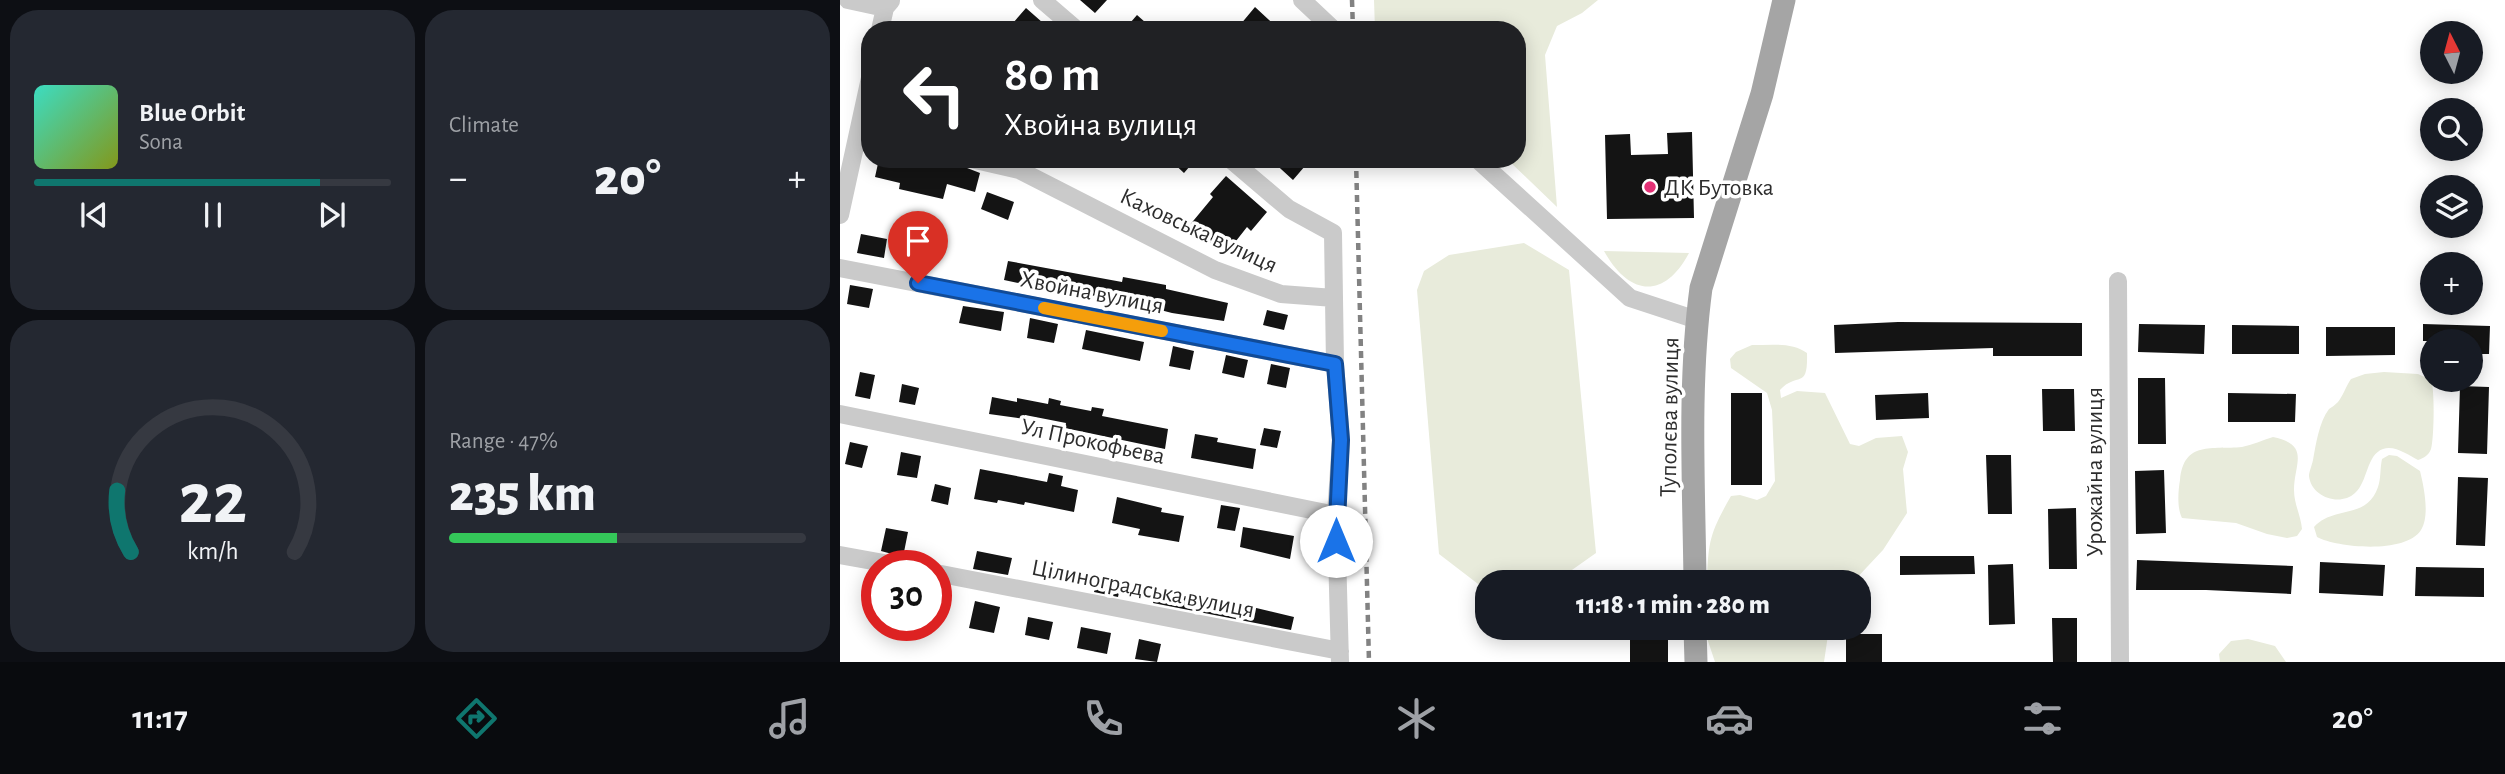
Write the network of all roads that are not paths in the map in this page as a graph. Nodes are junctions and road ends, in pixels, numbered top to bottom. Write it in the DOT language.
graph roads {
  1 [pos="848,0"];
  2 [pos="1042,0"];
  3 [pos="1302,0"];
  4 [pos="1784,0"];
  5 [pos="889,4"];
  6 [pos="883,21"];
  7 [pos="1066,21"];
  8 [pos="1324,21"];
  9 [pos="861,113"];
  10 [pos="856,133"];
  11 [pos="1010,168"];
  12 [pos="1241,168"];
  13 [pos="1487,168"];
  14 [pos="840,215"];
  15 [pos="840,268"];
  16 [pos="2118,281"];
  17 [pos="1334,298"];
  18 [pos="1697,320"];
  19 [pos="1335,364"];
  20 [pos="840,414"];
  21 [pos="1336,515"];
  22 [pos="840,555"];
  23 [pos="861,559"];
  24 [pos="1695,570"];
  25 [pos="952,576"];
  26 [pos="1695,640"];
  27 [pos="1340,656"];
  28 [pos="1696,662"];
  29 [pos="2120,662"];
  1 -- 5 [label="street"];
  2 -- 7 [label="street"];
  3 -- 8 [label="street"];
  4 -- 18 [label="main road"];
  5 -- 6 [label="street"];
  9 -- 10 [label="street"];
  10 -- 14 [label="street"];
  11 -- 17 [label="street, Каховська вулиця"];
  12 -- 17 [label="street"];
  13 -- 18 [label="street, Туполєва вулиця"];
  15 -- 19 [label="street, Хвойна вулиця"];
  16 -- 29 [label="street, Урожайна вулиця"];
  17 -- 19 [label="street"];
  18 -- 24 [label="main road, Туполєва вулиця"];
  19 -- 21 [label="street"];
  20 -- 21 [label="street, Ул Прокофьева"];
  21 -- 27 [label="street"];
  22 -- 23 [label="street"];
  25 -- 27 [label="street, Цілиноградська вулиця"];
  26 -- 28 [label="main road"];
}
